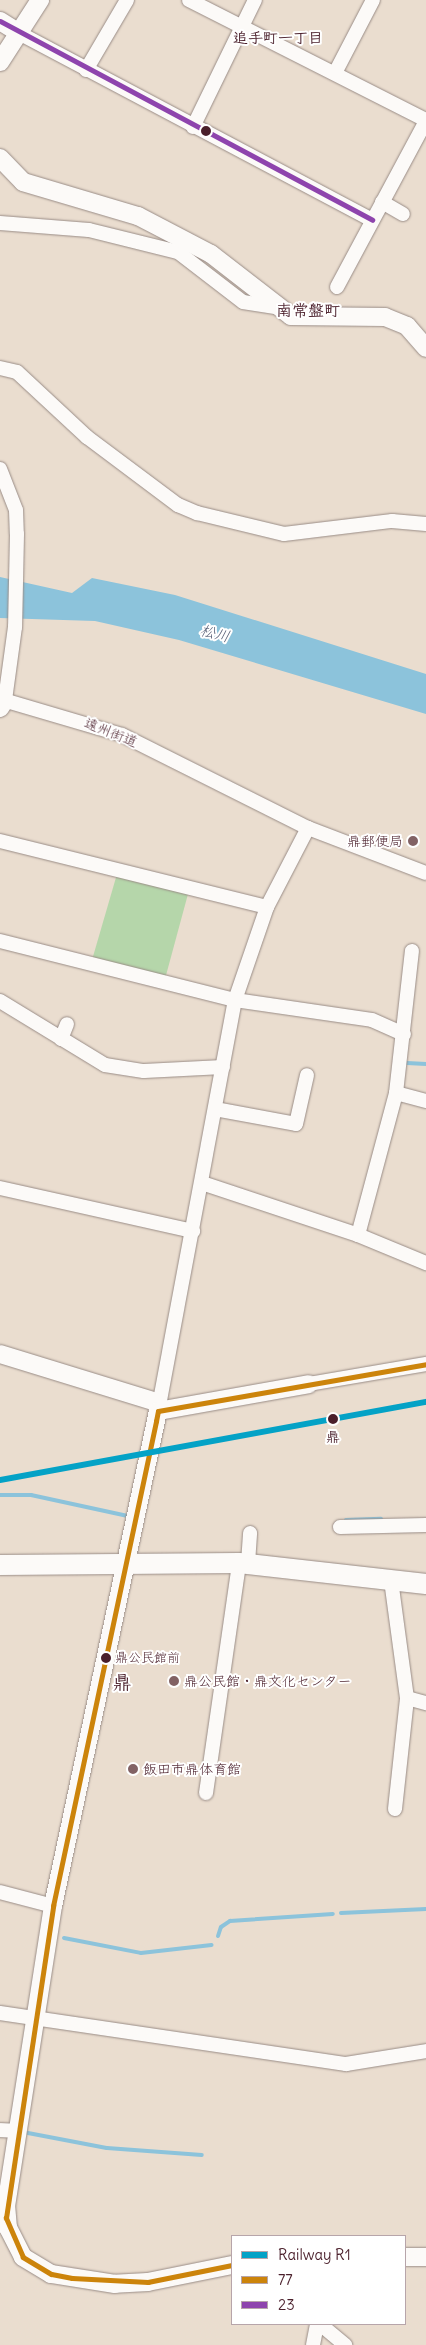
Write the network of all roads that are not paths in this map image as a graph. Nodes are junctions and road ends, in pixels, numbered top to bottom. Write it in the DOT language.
graph roads {
  1 [pos="40,0"];
  2 [pos="127,0"];
  3 [pos="190,0"];
  4 [pos="255,0"];
  5 [pos="372,0"];
  6 [pos="0,21"];
  7 [pos="241,28"];
  8 [pos="19,33"];
  9 [pos="0,62"];
  10 [pos="86,70"];
  11 [pos="335,73"];
  12 [pos="426,121"];
  13 [pos="194,127"];
  14 [pos="0,158"];
  15 [pos="382,202"];
  16 [pos="403,214"];
  17 [pos="372,220"];
  18 [pos="0,223"];
  19 [pos="337,287"];
  20 [pos="274,308"];
  21 [pos="426,348"];
  22 [pos="0,368"];
  23 [pos="0,469"];
  24 [pos="426,524"];
  25 [pos="2,702"];
  26 [pos="308,828"];
  27 [pos="0,841"];
  28 [pos="426,873"];
  29 [pos="267,906"];
  30 [pos="0,941"];
  31 [pos="412,951"];
  32 [pos="235,1000"];
  33 [pos="0,1001"];
  34 [pos="67,1024"];
  35 [pos="404,1034"];
  36 [pos="61,1039"];
  37 [pos="223,1067"];
  38 [pos="307,1075"];
  39 [pos="396,1092"];
  40 [pos="426,1101"];
  41 [pos="215,1109"];
  42 [pos="202,1183"];
  43 [pos="0,1188"];
  44 [pos="193,1231"];
  45 [pos="358,1235"];
  46 [pos="426,1263"];
  47 [pos="0,1354"];
  48 [pos="426,1364"];
  49 [pos="309,1384"];
  50 [pos="159,1407"];
  51 [pos="426,1524"];
  52 [pos="340,1527"];
  53 [pos="250,1533"];
  54 [pos="244,1563"];
  55 [pos="0,1565"];
  56 [pos="125,1565"];
  57 [pos="392,1580"];
  58 [pos="426,1584"];
  59 [pos="408,1698"];
  60 [pos="426,1703"];
  61 [pos="206,1793"];
  62 [pos="395,1809"];
  63 [pos="0,1892"];
  64 [pos="53,1906"];
  65 [pos="0,2013"];
  66 [pos="35,2018"];
  67 [pos="426,2051"];
  68 [pos="8,2131"];
  69 [pos="406,2257"];
  70 [pos="426,2257"];
  71 [pos="231,2266"];
  72 [pos="318,2325"];
  73 [pos="319,2325"];
  74 [pos="313,2345"];
  75 [pos="345,2345"];
  1 -- 8 [label="street"];
  2 -- 10 [label="street"];
  3 -- 7 [label="street"];
  4 -- 7 [label="street"];
  5 -- 11 [label="street"];
  6 -- 8 [label="street"];
  7 -- 11 [label="street"];
  7 -- 13 [label="street"];
  8 -- 9 [label="street"];
  8 -- 10 [label="street"];
  10 -- 13 [label="street"];
  11 -- 12 [label="street"];
  12 -- 15 [label="street"];
  13 -- 17 [label="street"];
  14 -- 20 [label="street"];
  15 -- 16 [label="street"];
  15 -- 17 [label="street"];
  17 -- 19 [label="street"];
  18 -- 20 [label="street"];
  20 -- 21 [label="street"];
  22 -- 24 [label="street"];
  23 -- 25 [label="street, 遠州街道"];
  25 -- 26 [label="street, 遠州街道"];
  26 -- 28 [label="street, 遠州街道"];
  26 -- 29 [label="street"];
  27 -- 29 [label="street"];
  29 -- 32 [label="street"];
  30 -- 32 [label="street"];
  31 -- 35 [label="street"];
  32 -- 35 [label="street"];
  32 -- 37 [label="street"];
  33 -- 36 [label="street"];
  34 -- 36 [label="street"];
  35 -- 39 [label="street"];
  36 -- 37 [label="street"];
  37 -- 41 [label="street"];
  38 -- 41 [label="street"];
  39 -- 40 [label="street"];
  39 -- 45 [label="street"];
  41 -- 42 [label="street"];
  42 -- 44 [label="street"];
  42 -- 45 [label="street"];
  43 -- 44 [label="street"];
  44 -- 50 [label="street"];
  45 -- 46 [label="street"];
  47 -- 50 [label="street"];
  48 -- 49 [label="street"];
  49 -- 50 [label="street"];
  50 -- 56 [label="street"];
  51 -- 52 [label="street"];
  53 -- 54 [label="street"];
  54 -- 56 [label="main road"];
  54 -- 57 [label="main road"];
  54 -- 61 [label="street"];
  55 -- 56 [label="main road"];
  56 -- 64 [label="street"];
  57 -- 58 [label="main road"];
  57 -- 59 [label="street"];
  59 -- 60 [label="street"];
  59 -- 62 [label="street"];
  63 -- 64 [label="street"];
  64 -- 66 [label="street"];
  65 -- 66 [label="street"];
  66 -- 67 [label="street"];
  66 -- 68 [label="street"];
  68 -- 71 [label="street"];
  69 -- 70 [label="street"];
  72 -- 74 [label="street"];
  73 -- 75 [label="street"];
}
